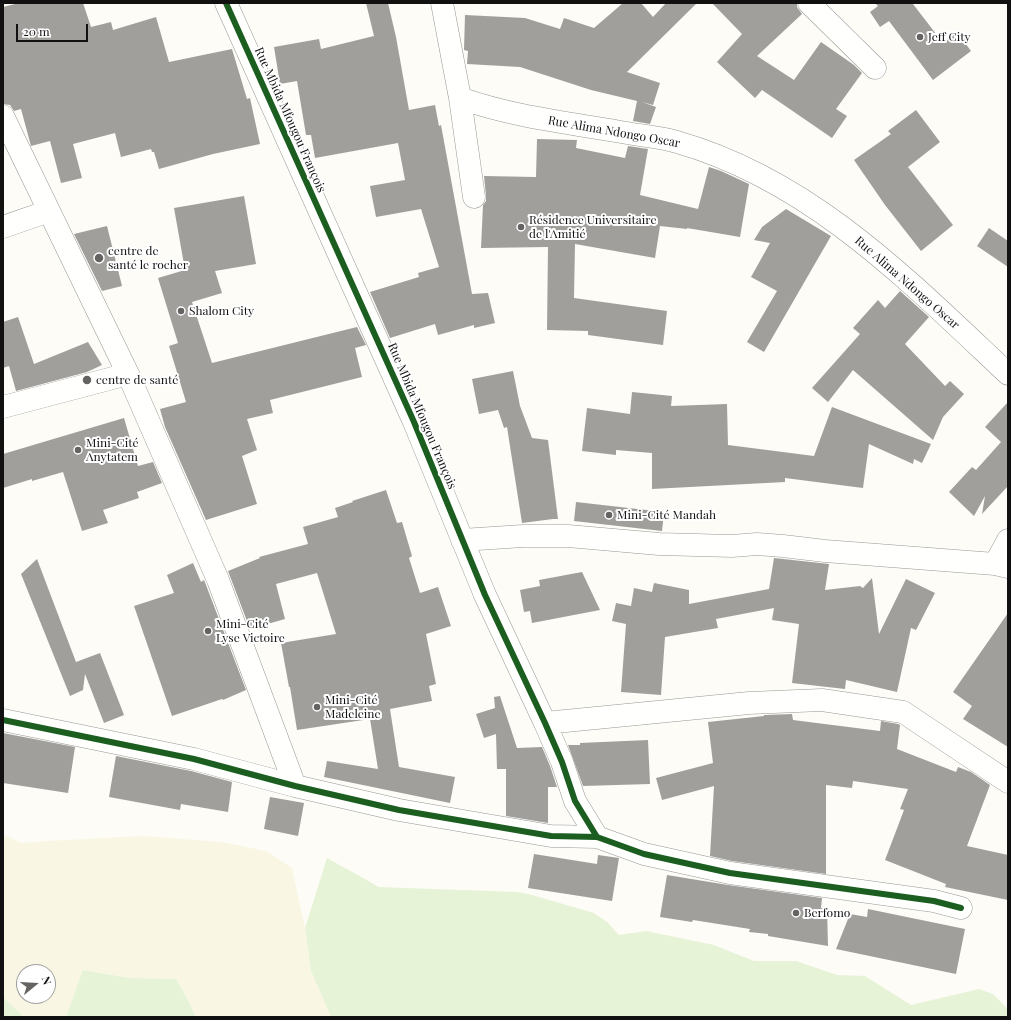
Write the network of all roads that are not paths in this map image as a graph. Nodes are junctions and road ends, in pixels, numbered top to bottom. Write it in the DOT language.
graph roads {
  1 [pos="226,3"];
  2 [pos="442,3"];
  3 [pos="809,3"];
  4 [pos="875,68"];
  5 [pos="460,98"];
  6 [pos="3,116"];
  7 [pos="474,197"];
  8 [pos="49,211"];
  9 [pos="3,227"];
  10 [pos="128,374"];
  11 [pos="1008,374"];
  12 [pos="3,407"];
  13 [pos="462,540"];
  14 [pos="1008,540"];
  15 [pos="1001,566"];
  16 [pos="3,720"];
  17 [pos="545,723"];
  18 [pos="1008,782"];
  19 [pos="295,786"];
  20 [pos="597,837"];
  21 [pos="961,908"];
  1 -- 13 [label="street, Rue Mbida Mfougou François"];
  2 -- 5 [label="street"];
  3 -- 4 [label="street"];
  5 -- 7 [label="street"];
  5 -- 11 [label="street, Rue Alima Ndongo Oscar"];
  6 -- 8 [label="street"];
  8 -- 9 [label="street"];
  8 -- 10 [label="street"];
  10 -- 12 [label="street"];
  10 -- 19 [label="street"];
  13 -- 15 [label="street"];
  13 -- 17 [label="street, Rue Mbida Mfougou François"];
  14 -- 15 [label="street"];
  16 -- 19 [label="street"];
  17 -- 18 [label="street"];
  17 -- 20 [label="street, Rue Mbida Mfougou François"];
  19 -- 20 [label="street"];
  20 -- 21 [label="street"];
}
